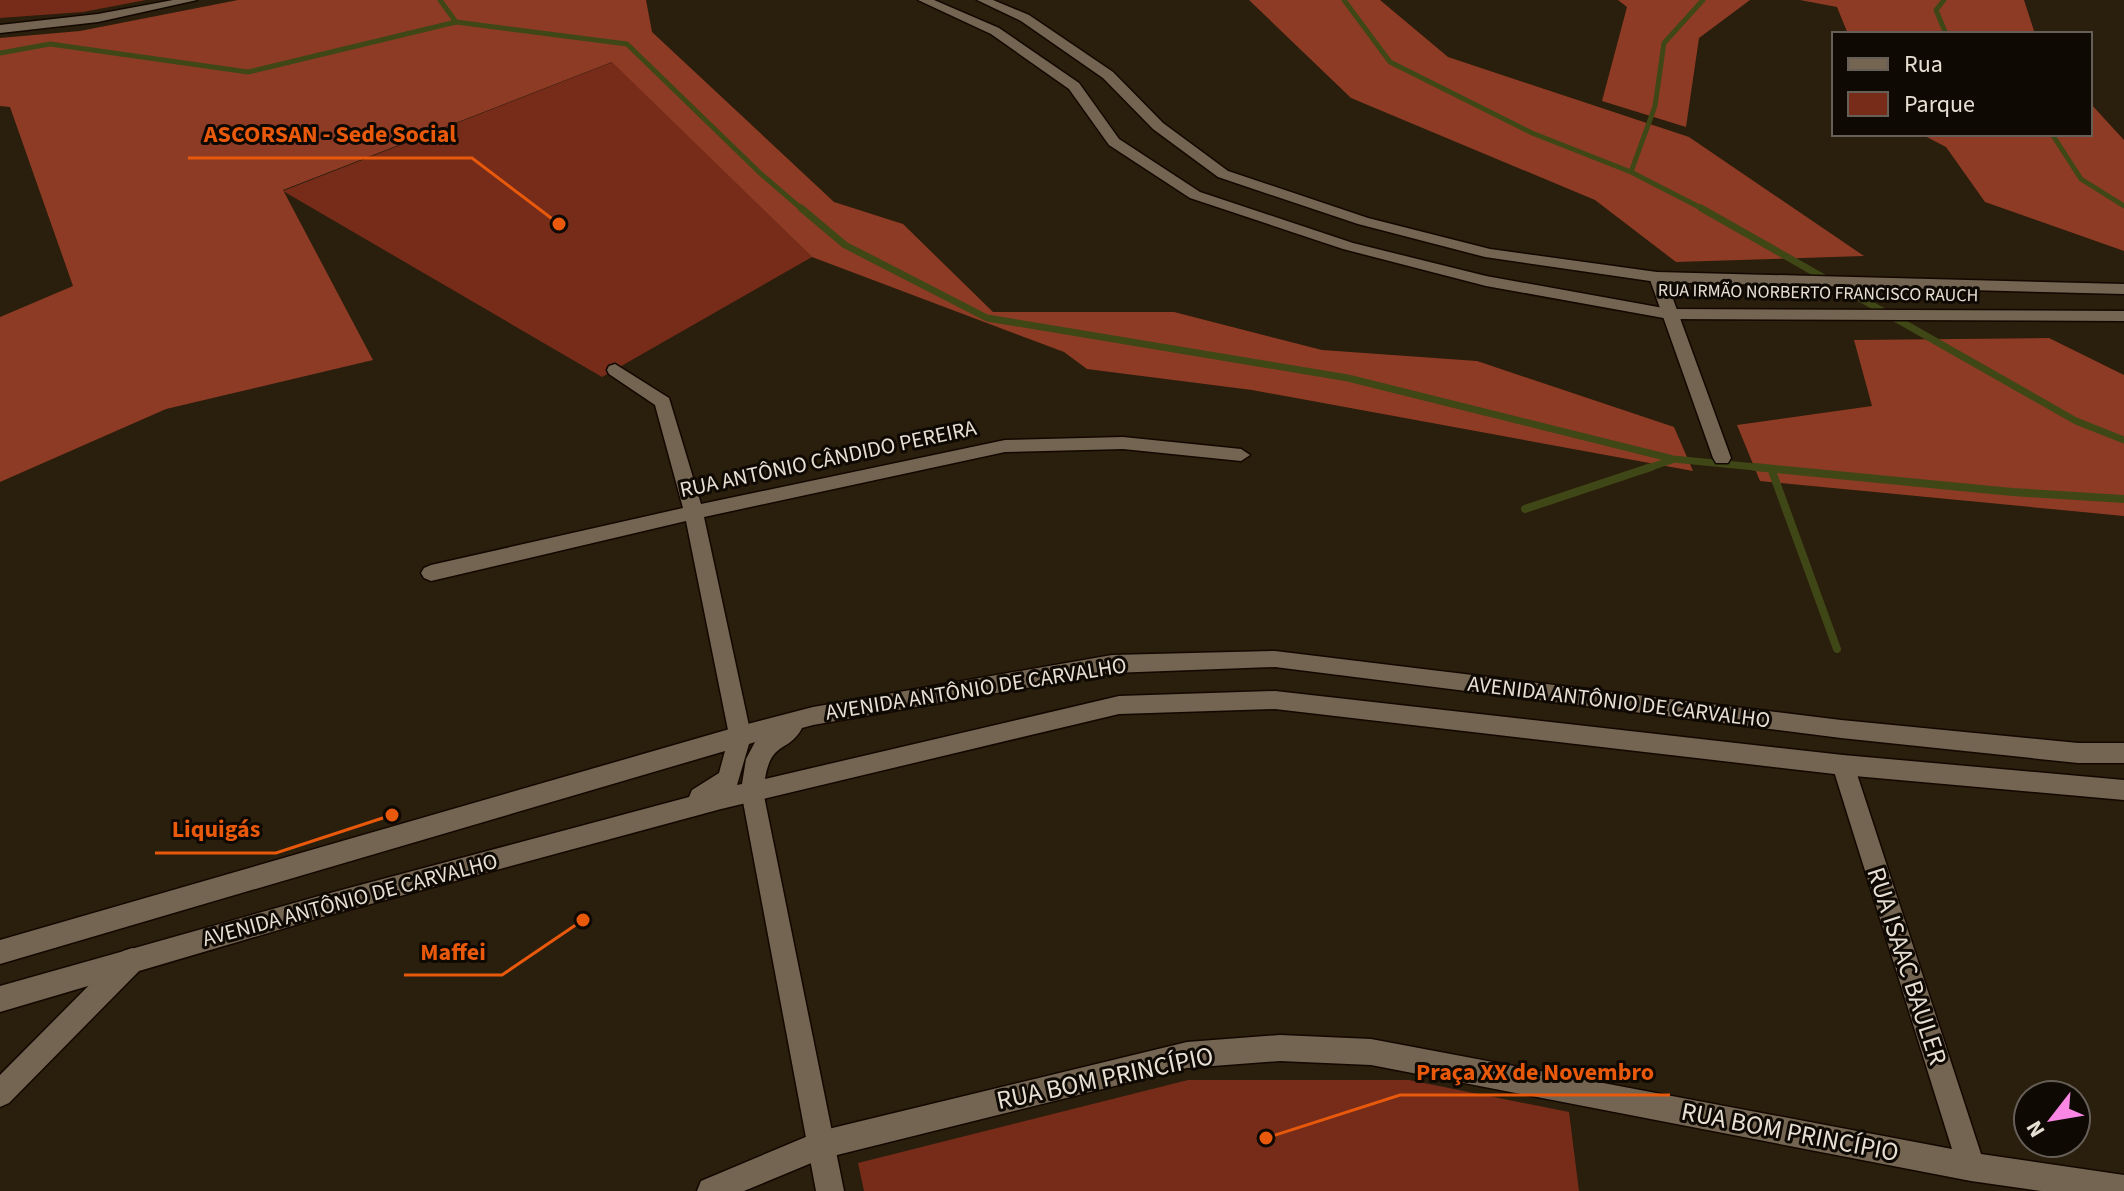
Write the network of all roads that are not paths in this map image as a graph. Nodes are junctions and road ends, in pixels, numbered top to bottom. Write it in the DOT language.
graph roads {
  1 [pos="191,0"];
  2 [pos="924,0"];
  3 [pos="983,0"];
  4 [pos="0,29"];
  5 [pos="1108,75"];
  6 [pos="1074,86"];
  7 [pos="1363,221"];
  8 [pos="1348,246"];
  9 [pos="1657,277"];
  10 [pos="2124,289"];
  11 [pos="1669,314"];
  12 [pos="2124,316"];
  13 [pos="615,370"];
  14 [pos="1241,455"];
  15 [pos="1722,458"];
  16 [pos="694,512"];
  17 [pos="431,573"];
  18 [pos="808,718"];
  19 [pos="740,735"];
  20 [pos="2124,753"];
  21 [pos="1843,765"];
  22 [pos="2124,790"];
  23 [pos="752,791"];
  24 [pos="668,813"];
  25 [pos="0,952"];
  26 [pos="132,960"];
  27 [pos="0,999"];
  28 [pos="0,1094"];
  29 [pos="820,1145"];
  30 [pos="1971,1167"];
  31 [pos="2124,1189"];
  32 [pos="711,1191"];
  33 [pos="830,1191"];
  1 -- 4 [label="street"];
  2 -- 6 [label="street, RUA IRMÃO NORBERTO FRANCISCO RAUCH"];
  3 -- 5 [label="street, RUA IRMÃO NORBERTO FRANCISCO RAUCH"];
  5 -- 6 [label="street"];
  5 -- 7 [label="street, RUA IRMÃO NORBERTO FRANCISCO RAUCH"];
  6 -- 8 [label="street, RUA IRMÃO NORBERTO FRANCISCO RAUCH"];
  7 -- 8 [label="street"];
  7 -- 9 [label="street, RUA IRMÃO NORBERTO FRANCISCO RAUCH"];
  8 -- 11 [label="street, RUA IRMÃO NORBERTO FRANCISCO RAUCH"];
  9 -- 10 [label="street, RUA IRMÃO NORBERTO FRANCISCO RAUCH"];
  9 -- 11 [label="street"];
  11 -- 12 [label="street, RUA IRMÃO NORBERTO FRANCISCO RAUCH"];
  11 -- 15 [label="street"];
  13 -- 16 [label="street"];
  14 -- 16 [label="street, RUA ANTÔNIO CÂNDIDO PEREIRA"];
  16 -- 17 [label="street, RUA ANTÔNIO CÂNDIDO PEREIRA"];
  16 -- 19 [label="street"];
  18 -- 19 [label="street, AVENIDA ANTÔNIO DE CARVALHO"];
  18 -- 20 [label="street, AVENIDA ANTÔNIO DE CARVALHO"];
  18 -- 23 [label="street"];
  19 -- 24 [label="street"];
  19 -- 25 [label="street, AVENIDA ANTÔNIO DE CARVALHO"];
  21 -- 22 [label="street, AVENIDA ANTÔNIO DE CARVALHO"];
  21 -- 23 [label="street, AVENIDA ANTÔNIO DE CARVALHO"];
  21 -- 30 [label="street, RUA ISAAC BAULER"];
  23 -- 24 [label="street, AVENIDA ANTÔNIO DE CARVALHO"];
  23 -- 29 [label="street"];
  24 -- 26 [label="street, AVENIDA ANTÔNIO DE CARVALHO"];
  26 -- 27 [label="street, AVENIDA ANTÔNIO DE CARVALHO"];
  26 -- 28 [label="street"];
  29 -- 30 [label="street, RUA BOM PRINCÍPIO"];
  29 -- 32 [label="street, RUA BOM PRINCÍPIO"];
  29 -- 33 [label="street"];
  30 -- 31 [label="street, RUA BOM PRINCÍPIO"];
}
